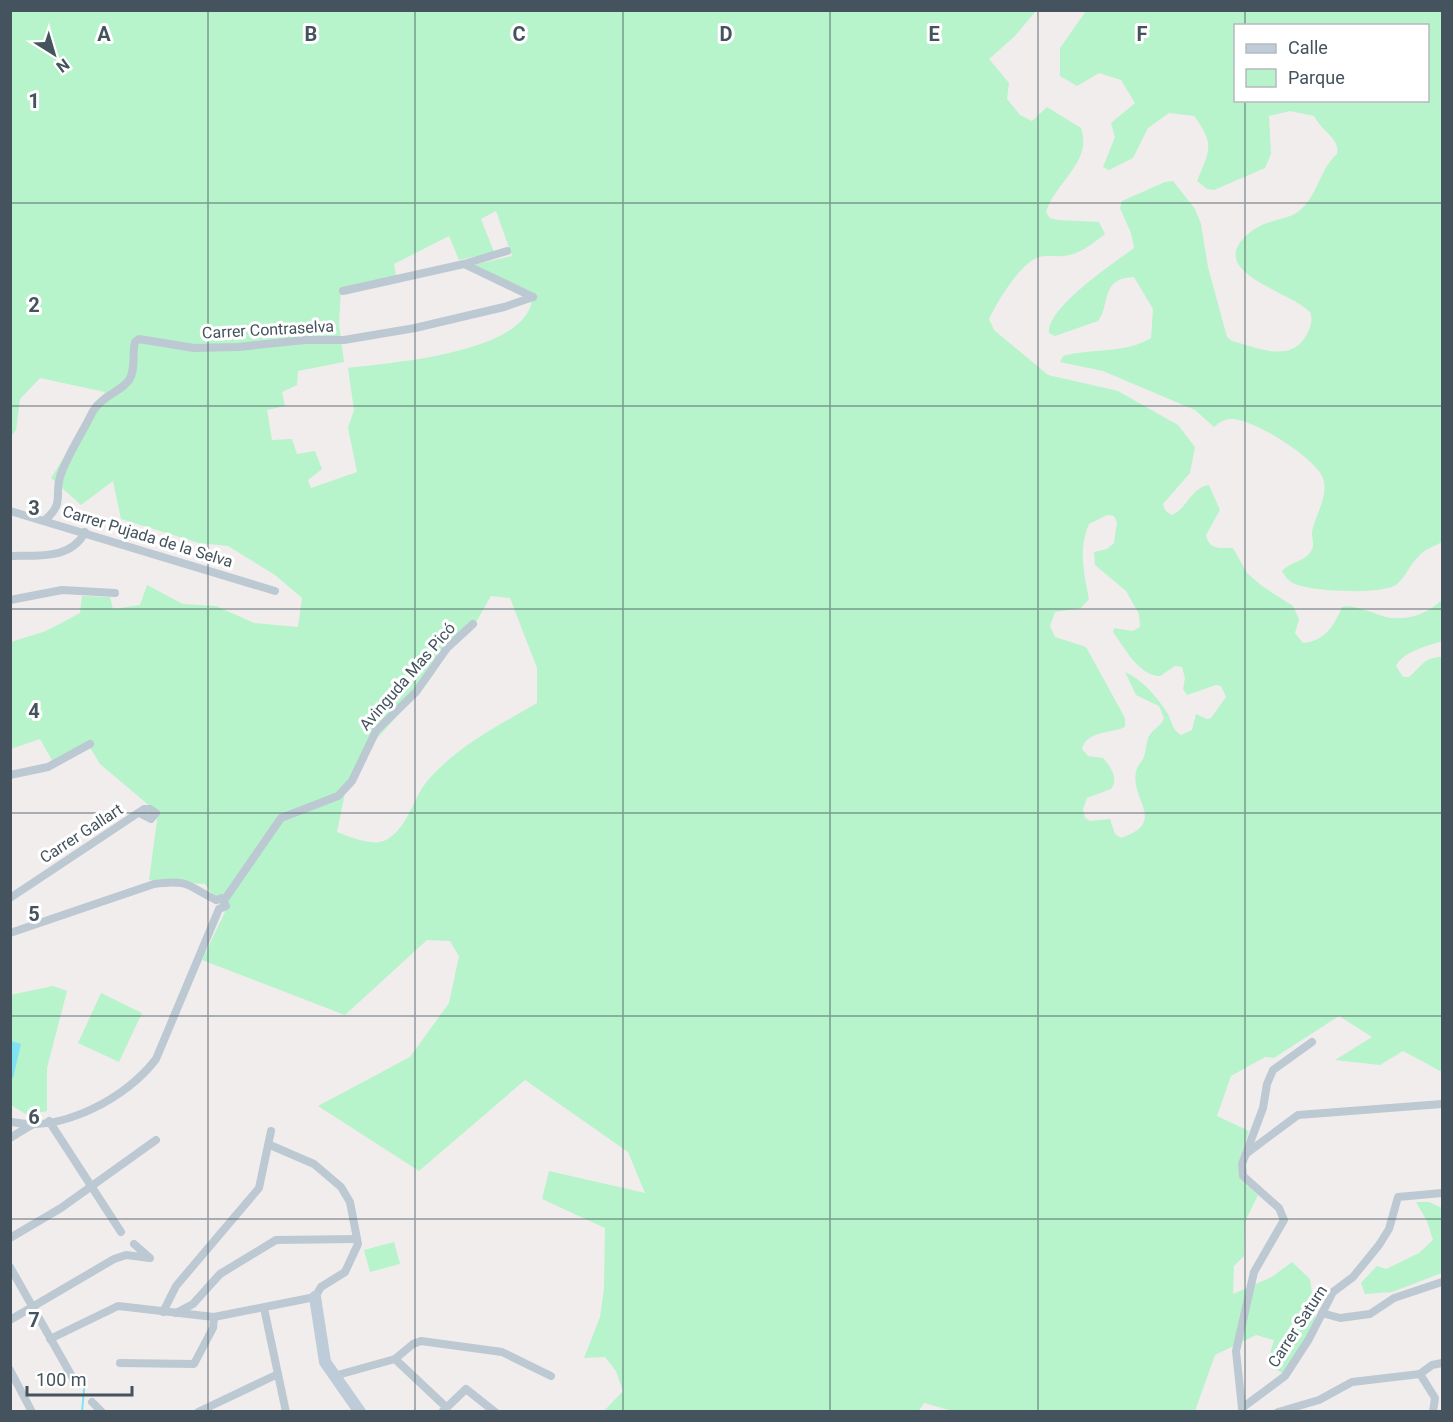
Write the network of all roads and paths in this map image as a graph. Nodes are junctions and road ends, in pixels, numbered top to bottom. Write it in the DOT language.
graph roads {
  1 [pos="507,251"];
  2 [pos="464,264"];
  3 [pos="343,291"];
  4 [pos="10,511"];
  5 [pos="45,520"];
  6 [pos="85,532"];
  7 [pos="10,556"];
  8 [pos="275,591"];
  9 [pos="115,593"];
  10 [pos="10,600"];
  11 [pos="473,624"];
  12 [pos="90,744"];
  13 [pos="10,775"];
  14 [pos="139,813"];
  15 [pos="10,898"];
  16 [pos="220,900"];
  17 [pos="10,933"];
  18 [pos="1311,1042"];
  19 [pos="1443,1104"];
  20 [pos="11,1121"];
  21 [pos="49,1121"];
  22 [pos="33,1124"];
  23 [pos="271,1131"];
  24 [pos="11,1137"];
  25 [pos="156,1140"];
  26 [pos="270,1145"];
  27 [pos="1246,1153"];
  28 [pos="90,1185"];
  29 [pos="1443,1193"];
  30 [pos="121,1232"];
  31 [pos="10,1238"];
  32 [pos="357,1239"];
  33 [pos="134,1244"];
  34 [pos="10,1268"];
  35 [pos="1443,1282"];
  36 [pos="172,1297"];
  37 [pos="315,1298"];
  38 [pos="193,1304"];
  39 [pos="32,1305"];
  40 [pos="264,1308"];
  41 [pos="163,1312"];
  42 [pos="1322,1312"];
  43 [pos="175,1313"];
  44 [pos="191,1315"];
  45 [pos="214,1317"];
  46 [pos="10,1320"];
  47 [pos="50,1339"];
  48 [pos="395,1359"];
  49 [pos="120,1363"];
  50 [pos="1443,1363"];
  51 [pos="10,1370"];
  52 [pos="278,1374"];
  53 [pos="1420,1374"];
  54 [pos="334,1376"];
  55 [pos="551,1376"];
  56 [pos="74,1380"];
  57 [pos="92,1402"];
  58 [pos="444,1409"];
  59 [pos="1245,1410"];
  60 [pos="32,1412"];
  61 [pos="102,1412"];
  62 [pos="198,1412"];
  63 [pos="286,1412"];
  64 [pos="360,1412"];
  65 [pos="495,1412"];
  66 [pos="1278,1412"];
  67 [pos="1433,1412"];
  1 -- 2 [label="street"];
  2 -- 3 [label="street"];
  2 -- 5 [label="street, Carrer Contraselva"];
  4 -- 5 [label="street, Carrer Pujada de la Selva"];
  5 -- 6 [label="street, Carrer Pujada de la Selva"];
  6 -- 7 [label="street"];
  6 -- 8 [label="street, Carrer Pujada de la Selva"];
  9 -- 10 [label="street"];
  11 -- 16 [label="street, Avinguda Mas Picó"];
  12 -- 13 [label="street"];
  14 -- 15 [label="street, Carrer Gallart"];
  16 -- 17 [label="street"];
  16 -- 21 [label="street, Avinguda Mas Picó"];
  18 -- 27 [label="street"];
  19 -- 27 [label="street"];
  20 -- 22 [label="street, Avinguda Mas Picó"];
  20 -- 24 [label="street, Avinguda Mas Picó"];
  21 -- 22 [label="street, Avinguda Mas Picó"];
  21 -- 28 [label="street"];
  22 -- 24 [label="street, Avinguda Mas Picó"];
  23 -- 26 [label="street"];
  25 -- 28 [label="street"];
  26 -- 32 [label="street"];
  26 -- 36 [label="street"];
  27 -- 59 [label="street"];
  28 -- 30 [label="street"];
  28 -- 31 [label="street"];
  29 -- 42 [label="street, Carrer Saturn"];
  32 -- 37 [label="street"];
  32 -- 38 [label="street"];
  33 -- 39 [label="street"];
  34 -- 39 [label="street"];
  35 -- 42 [label="street"];
  36 -- 41 [label="street"];
  36 -- 43 [label="street"];
  37 -- 40 [label="street"];
  37 -- 54 [label="street"];
  38 -- 43 [label="street"];
  38 -- 44 [label="street"];
  39 -- 46 [label="street"];
  39 -- 47 [label="street"];
  40 -- 45 [label="street"];
  40 -- 52 [label="street"];
  41 -- 43 [label="street"];
  41 -- 47 [label="street"];
  42 -- 59 [label="street, Carrer Saturn"];
  43 -- 44 [label="street"];
  44 -- 45 [label="street"];
  45 -- 49 [label="street"];
  47 -- 56 [label="street"];
  48 -- 54 [label="street"];
  48 -- 55 [label="street"];
  48 -- 58 [label="street"];
  50 -- 53 [label="street"];
  51 -- 60 [label="street"];
  52 -- 62 [label="street"];
  52 -- 63 [label="street"];
  53 -- 66 [label="street"];
  53 -- 67 [label="street"];
  54 -- 64 [label="street"];
  57 -- 61 [label="street"];
  58 -- 65 [label="street"];
}
